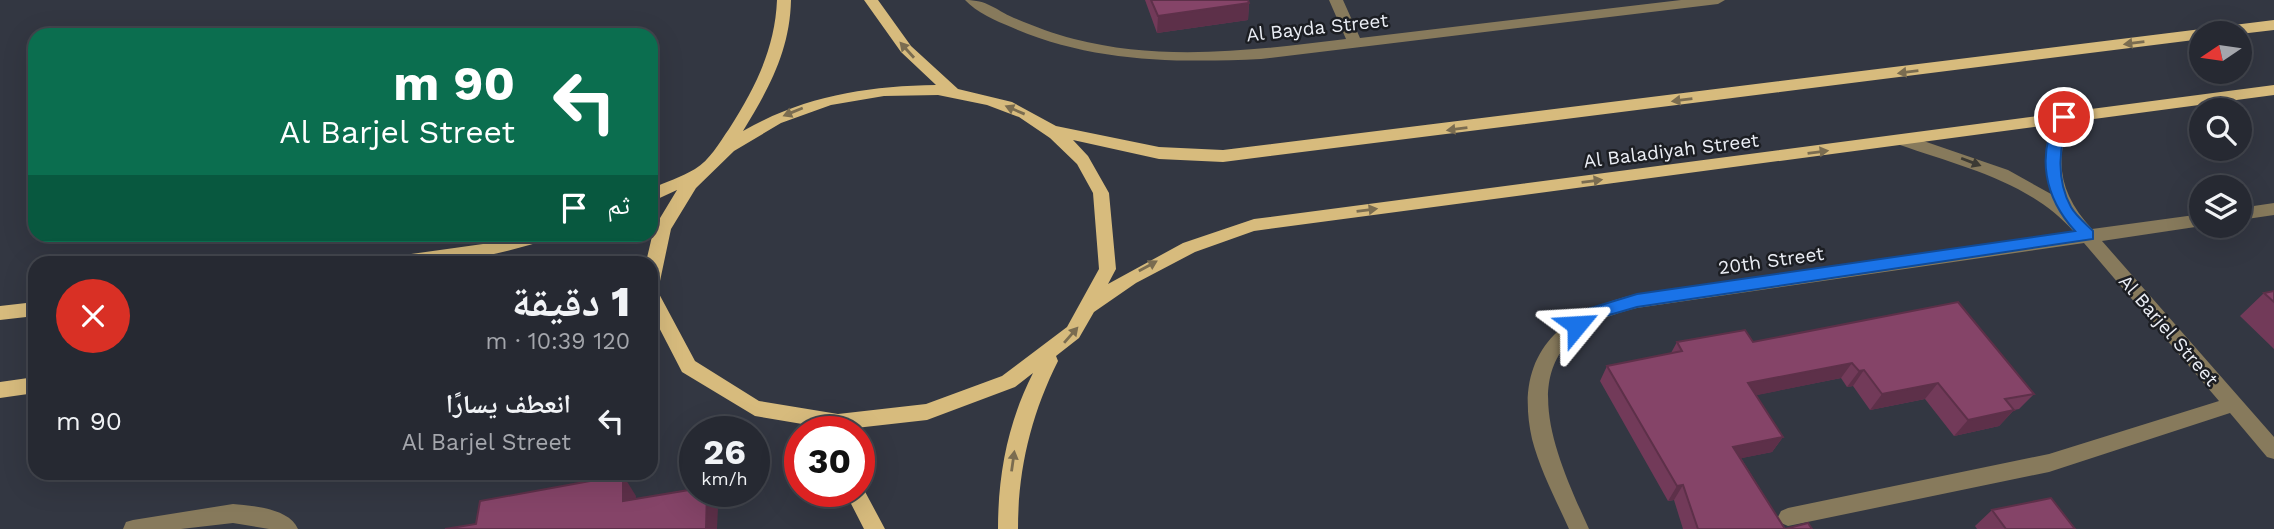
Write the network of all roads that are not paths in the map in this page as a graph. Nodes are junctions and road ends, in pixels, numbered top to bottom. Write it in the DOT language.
graph roads {
  1 [pos="784,0"];
  2 [pos="871,0"];
  3 [pos="972,0"];
  4 [pos="1336,0"];
  5 [pos="1578,0"];
  6 [pos="1718,0"];
  7 [pos="1588,15"];
  8 [pos="2274,25"];
  9 [pos="2252,28"];
  10 [pos="2189,36"];
  11 [pos="1356,43"];
  12 [pos="2274,90"];
  13 [pos="952,92"];
  14 [pos="2064,117"];
  15 [pos="1052,130"];
  16 [pos="1906,141"];
  17 [pos="721,153"];
  18 [pos="699,173"];
  19 [pos="658,193"];
  20 [pos="2064,209"];
  21 [pos="2274,209"];
  22 [pos="2252,212"];
  23 [pos="2189,222"];
  24 [pos="2088,235"];
  25 [pos="658,239"];
  26 [pos="514,242"];
  27 [pos="444,256"];
  28 [pos="1093,305"];
  29 [pos="28,310"];
  30 [pos="0,313"];
  31 [pos="658,325"];
  32 [pos="1052,356"];
  33 [pos="28,386"];
  34 [pos="0,390"];
  35 [pos="2234,404"];
  36 [pos="784,426"];
  37 [pos="875,430"];
  38 [pos="2274,451"];
  39 [pos="863,507"];
  40 [pos="1788,517"];
  41 [pos="133,529"];
  42 [pos="288,529"];
  43 [pos="875,529"];
  44 [pos="1008,529"];
  45 [pos="1579,529"];
  1 -- 17 [label="main road"];
  13 -- 2 [label="main road, one-way"];
  3 -- 11 [label="street, Al Bayda Street"];
  4 -- 11 [label="street"];
  5 -- 7 [label="street"];
  6 -- 7 [label="street, Al Bayda Street"];
  7 -- 11 [label="street, Al Bayda Street"];
  8 -- 9 [label="main road"];
  10 -- 15 [label="main road, one-way"];
  12 -- 14 [label="main road, Al Baladiyah Street"];
  15 -- 13 [label="main road, one-way"];
  13 -- 17 [label="main road, one-way"];
  14 -- 16 [label="main road, Al Baladiyah Street"];
  14 -- 20 [label="street, Al Barjel Street"];
  15 -- 28 [label="main road"];
  16 -- 20 [label="street, Al Barjel Street, one-way"];
  28 -- 16 [label="main road, Al Baladiyah Street, one-way"];
  17 -- 18 [label="main road"];
  18 -- 19 [label="main road"];
  18 -- 25 [label="main road"];
  20 -- 24 [label="street, Al Barjel Street"];
  21 -- 22 [label="street"];
  23 -- 24 [label="street, 20th Street"];
  24 -- 35 [label="street, Al Barjel Street"];
  24 -- 45 [label="street, 20th Street"];
  26 -- 27 [label="main road"];
  32 -- 28 [label="main road, one-way"];
  29 -- 30 [label="main road"];
  31 -- 36 [label="main road"];
  32 -- 37 [label="main road"];
  44 -- 32 [label="main road, one-way"];
  33 -- 34 [label="main road"];
  35 -- 38 [label="street, Al Barjel Street"];
  35 -- 40 [label="street"];
  39 -- 43 [label="main road"];
  41 -- 42 [label="street"];
}
